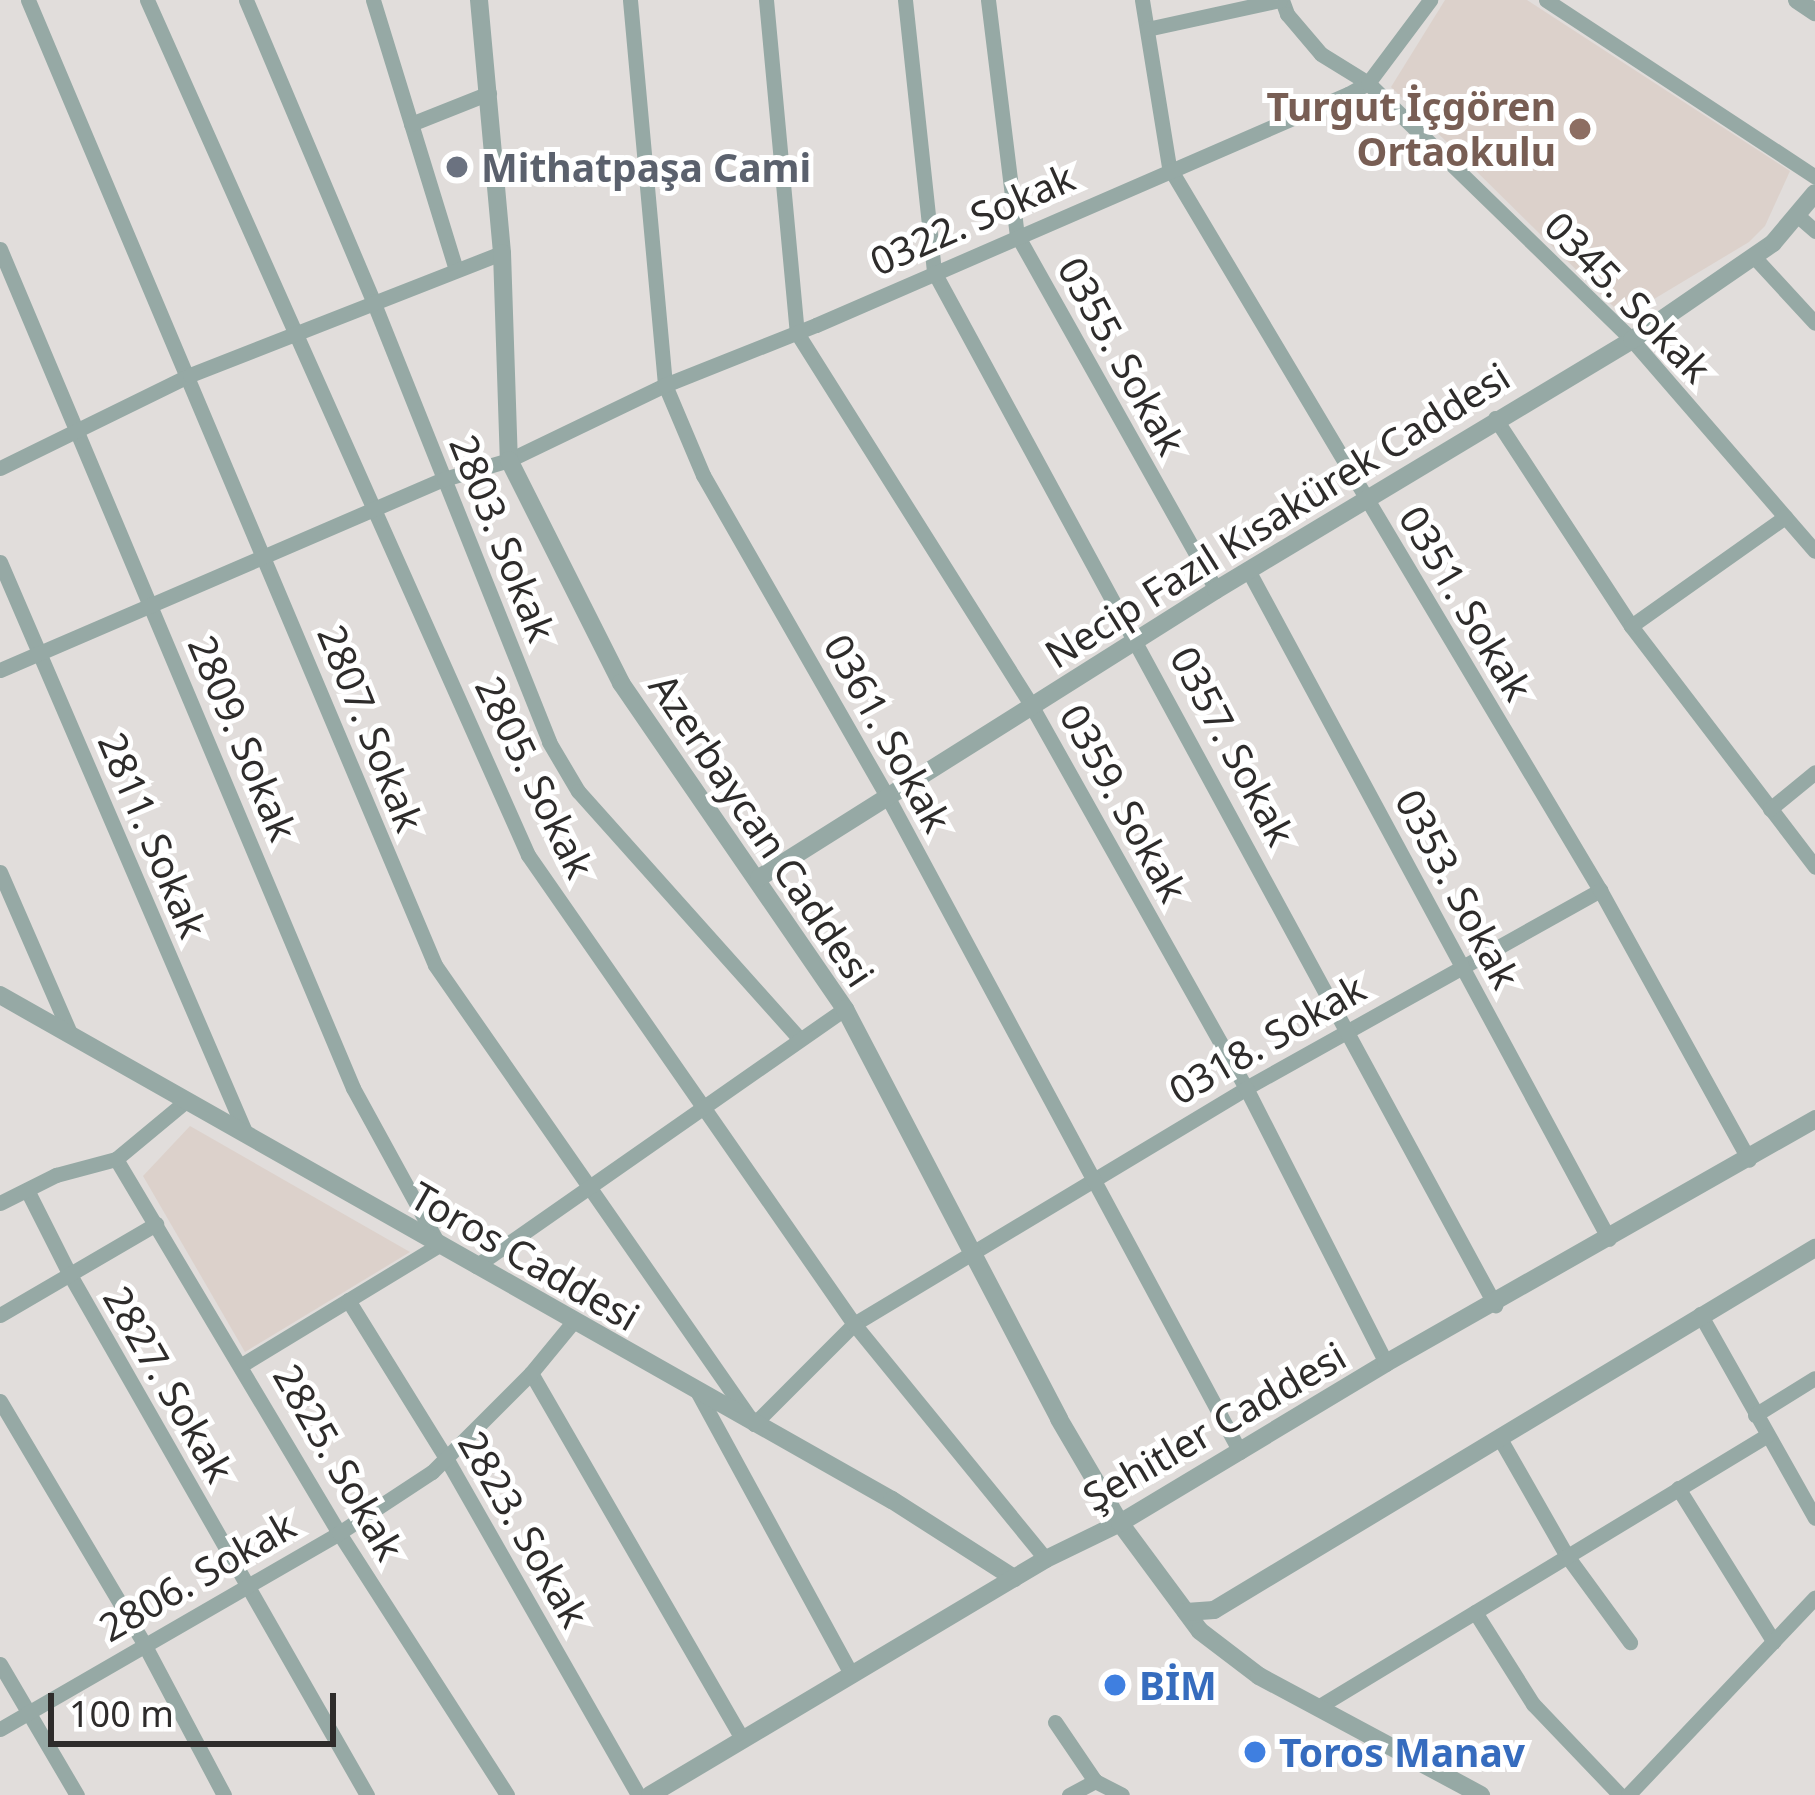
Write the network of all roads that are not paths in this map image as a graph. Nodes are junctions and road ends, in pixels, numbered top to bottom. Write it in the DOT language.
graph roads {
  1 [pos="28,0"];
  2 [pos="147,0"];
  3 [pos="246,0"];
  4 [pos="373,0"];
  5 [pos="479,0"];
  6 [pos="630,0"];
  7 [pos="766,0"];
  8 [pos="905,0"];
  9 [pos="988,0"];
  10 [pos="1142,0"];
  11 [pos="1281,0"];
  12 [pos="1430,0"];
  13 [pos="1546,0"];
  14 [pos="1797,0"];
  15 [pos="1815,12"];
  16 [pos="1147,28"];
  17 [pos="1368,83"];
  18 [pos="489,93"];
  19 [pos="410,124"];
  20 [pos="1169,167"];
  21 [pos="1815,176"];
  22 [pos="1815,194"];
  23 [pos="1798,216"];
  24 [pos="1815,230"];
  25 [pos="1017,236"];
  26 [pos="0,249"];
  27 [pos="502,254"];
  28 [pos="1755,258"];
  29 [pos="456,270"];
  30 [pos="934,272"];
  31 [pos="374,301"];
  32 [pos="1815,323"];
  33 [pos="299,331"];
  34 [pos="797,333"];
  35 [pos="1632,340"];
  36 [pos="190,375"];
  37 [pos="665,385"];
  38 [pos="1495,418"];
  39 [pos="79,432"];
  40 [pos="509,460"];
  41 [pos="0,468"];
  42 [pos="443,479"];
  43 [pos="1365,499"];
  44 [pos="375,509"];
  45 [pos="1785,517"];
  46 [pos="1815,551"];
  47 [pos="266,555"];
  48 [pos="0,562"];
  49 [pos="1248,570"];
  50 [pos="1216,590"];
  51 [pos="152,604"];
  52 [pos="1631,626"];
  53 [pos="1138,639"];
  54 [pos="39,653"];
  55 [pos="0,670"];
  56 [pos="1031,706"];
  57 [pos="1815,772"];
  58 [pos="887,796"];
  59 [pos="1770,809"];
  60 [pos="1815,867"];
  61 [pos="0,872"];
  62 [pos="759,878"];
  63 [pos="1600,890"];
  64 [pos="1464,968"];
  65 [pos="0,995"];
  66 [pos="845,1009"];
  67 [pos="1349,1033"];
  68 [pos="71,1035"];
  69 [pos="800,1039"];
  70 [pos="1246,1088"];
  71 [pos="188,1100"];
  72 [pos="700,1106"];
  73 [pos="1815,1120"];
  74 [pos="246,1134"];
  75 [pos="116,1160"];
  76 [pos="1749,1160"];
  77 [pos="1096,1179"];
  78 [pos="587,1189"];
  79 [pos="27,1190"];
  80 [pos="0,1203"];
  81 [pos="156,1224"];
  82 [pos="1609,1239"];
  83 [pos="439,1245"];
  84 [pos="1815,1248"];
  85 [pos="972,1256"];
  86 [pos="476,1266"];
  87 [pos="70,1275"];
  88 [pos="348,1300"];
  89 [pos="1495,1305"];
  90 [pos="1700,1314"];
  91 [pos="0,1316"];
  92 [pos="573,1322"];
  93 [pos="854,1324"];
  94 [pos="1386,1363"];
  95 [pos="243,1364"];
  96 [pos="531,1372"];
  97 [pos="1815,1378"];
  98 [pos="698,1394"];
  99 [pos="0,1401"];
  100 [pos="1755,1415"];
  101 [pos="754,1424"];
  102 [pos="1766,1436"];
  103 [pos="1499,1437"];
  104 [pos="1240,1452"];
  105 [pos="446,1457"];
  106 [pos="1678,1488"];
  107 [pos="1815,1518"];
  108 [pos="1120,1523"];
  109 [pos="339,1533"];
  110 [pos="1567,1556"];
  111 [pos="1046,1558"];
  112 [pos="1014,1579"];
  113 [pos="245,1584"];
  114 [pos="1815,1597"];
  115 [pos="1186,1612"];
  116 [pos="1475,1612"];
  117 [pos="1630,1642"];
  118 [pos="1774,1642"];
  119 [pos="144,1644"];
  120 [pos="0,1664"];
  121 [pos="852,1675"];
  122 [pos="1318,1708"];
  123 [pos="28,1713"];
  124 [pos="1055,1722"];
  125 [pos="0,1730"];
  126 [pos="742,1739"];
  127 [pos="1095,1780"];
  128 [pos="77,1795"];
  129 [pos="224,1795"];
  130 [pos="367,1795"];
  131 [pos="507,1795"];
  132 [pos="638,1795"];
  133 [pos="650,1795"];
  134 [pos="1069,1795"];
  135 [pos="1122,1795"];
  136 [pos="1481,1795"];
  137 [pos="1624,1795"];
  1 -- 36 [label="street, 2807. Sokak"];
  2 -- 33 [label="street, 2805. Sokak"];
  3 -- 31 [label="street, 2803. Sokak"];
  4 -- 19 [label="street"];
  5 -- 18 [label="street, Azerbaycan Caddesi"];
  6 -- 37 [label="street, 0361. Sokak"];
  7 -- 34 [label="street, 0359. Sokak"];
  8 -- 30 [label="street, 0357. Sokak"];
  9 -- 25 [label="street, 0355. Sokak"];
  10 -- 16 [label="street, 0351. Sokak"];
  11 -- 16 [label="street"];
  11 -- 17 [label="street, 0345. Sokak"];
  12 -- 17 [label="street"];
  13 -- 21 [label="street"];
  14 -- 15 [label="street"];
  16 -- 20 [label="street, 0351. Sokak"];
  17 -- 20 [label="street, 0322. Sokak"];
  17 -- 35 [label="street, 0345. Sokak"];
  18 -- 19 [label="street"];
  18 -- 27 [label="street, Azerbaycan Caddesi"];
  19 -- 29 [label="street"];
  20 -- 25 [label="street, 0322. Sokak"];
  20 -- 43 [label="street, 0351. Sokak"];
  22 -- 23 [label="street, Necip Fazıl Kısakürek Caddesi"];
  23 -- 24 [label="street"];
  23 -- 28 [label="street, Necip Fazıl Kısakürek Caddesi"];
  25 -- 30 [label="street, 0322. Sokak"];
  25 -- 50 [label="street, 0355. Sokak"];
  26 -- 39 [label="street, 2809. Sokak"];
  27 -- 29 [label="street"];
  27 -- 40 [label="street, Azerbaycan Caddesi"];
  28 -- 32 [label="street"];
  28 -- 35 [label="street, Necip Fazıl Kısakürek Caddesi"];
  29 -- 31 [label="street"];
  30 -- 34 [label="street, 0322. Sokak"];
  30 -- 53 [label="street, 0357. Sokak"];
  31 -- 33 [label="street"];
  31 -- 42 [label="street, 2803. Sokak"];
  33 -- 36 [label="street"];
  33 -- 44 [label="street, 2805. Sokak"];
  34 -- 37 [label="street, 0322. Sokak"];
  34 -- 56 [label="street, 0359. Sokak"];
  35 -- 38 [label="street, Necip Fazıl Kısakürek Caddesi"];
  35 -- 45 [label="street, 0345. Sokak"];
  36 -- 39 [label="street"];
  36 -- 47 [label="street, 2807. Sokak"];
  37 -- 40 [label="street, 0322. Sokak"];
  37 -- 58 [label="street, 0361. Sokak"];
  38 -- 43 [label="street, Necip Fazıl Kısakürek Caddesi"];
  38 -- 52 [label="street"];
  39 -- 41 [label="street"];
  39 -- 51 [label="street, 2809. Sokak"];
  40 -- 42 [label="street, 0322. Sokak"];
  40 -- 62 [label="street, Azerbaycan Caddesi"];
  42 -- 44 [label="street, 0322. Sokak"];
  42 -- 69 [label="street, 2803. Sokak"];
  43 -- 49 [label="street, Necip Fazıl Kısakürek Caddesi"];
  43 -- 63 [label="street, 0351. Sokak"];
  44 -- 47 [label="street, 0322. Sokak"];
  44 -- 72 [label="street, 2805. Sokak"];
  45 -- 46 [label="street, 0345. Sokak"];
  45 -- 52 [label="street"];
  47 -- 51 [label="street, 0322. Sokak"];
  47 -- 78 [label="street, 2807. Sokak"];
  48 -- 54 [label="street, 2811. Sokak"];
  49 -- 50 [label="street, Necip Fazıl Kısakürek Caddesi"];
  49 -- 64 [label="street, 0353. Sokak"];
  50 -- 53 [label="street, Necip Fazıl Kısakürek Caddesi"];
  51 -- 54 [label="street, 0322. Sokak"];
  51 -- 83 [label="street, 2809. Sokak"];
  52 -- 59 [label="street"];
  53 -- 56 [label="street, Necip Fazıl Kısakürek Caddesi"];
  53 -- 67 [label="street, 0357. Sokak"];
  54 -- 55 [label="street, 0322. Sokak"];
  54 -- 74 [label="street, 2811. Sokak"];
  56 -- 58 [label="street, Necip Fazıl Kısakürek Caddesi"];
  56 -- 70 [label="street, 0359. Sokak"];
  57 -- 59 [label="street"];
  58 -- 62 [label="street, Necip Fazıl Kısakürek Caddesi"];
  58 -- 77 [label="street, 0361. Sokak"];
  59 -- 60 [label="street"];
  61 -- 68 [label="street"];
  62 -- 66 [label="street, Azerbaycan Caddesi"];
  63 -- 64 [label="street, 0318. Sokak"];
  63 -- 76 [label="street, 0351. Sokak"];
  64 -- 67 [label="street, 0318. Sokak"];
  64 -- 82 [label="street, 0353. Sokak"];
  65 -- 68 [label="street, Toros Caddesi"];
  66 -- 69 [label="street"];
  66 -- 85 [label="street, Azerbaycan Caddesi"];
  67 -- 70 [label="street, 0318. Sokak"];
  67 -- 89 [label="street, 0357. Sokak"];
  68 -- 71 [label="street, Toros Caddesi"];
  69 -- 72 [label="street"];
  70 -- 77 [label="street, 0318. Sokak"];
  70 -- 94 [label="street, 0359. Sokak"];
  71 -- 74 [label="street, Toros Caddesi"];
  71 -- 75 [label="street"];
  72 -- 78 [label="street"];
  72 -- 93 [label="street, 2805. Sokak"];
  73 -- 76 [label="street, Şehitler Caddesi"];
  74 -- 83 [label="street, Toros Caddesi"];
  75 -- 79 [label="street"];
  75 -- 81 [label="street, 2825. Sokak"];
  76 -- 82 [label="street, Şehitler Caddesi"];
  77 -- 85 [label="street, 0318. Sokak"];
  77 -- 104 [label="street, 0361. Sokak"];
  78 -- 86 [label="street"];
  78 -- 101 [label="street, 2807. Sokak"];
  79 -- 80 [label="street"];
  79 -- 87 [label="street, 2827. Sokak"];
  81 -- 87 [label="street"];
  81 -- 95 [label="street, 2825. Sokak"];
  82 -- 89 [label="street, Şehitler Caddesi"];
  83 -- 86 [label="street, Toros Caddesi"];
  83 -- 88 [label="street"];
  84 -- 90 [label="street"];
  85 -- 93 [label="street, 0318. Sokak"];
  85 -- 108 [label="street, Azerbaycan Caddesi"];
  86 -- 92 [label="street, Toros Caddesi"];
  87 -- 91 [label="street"];
  87 -- 113 [label="street, 2827. Sokak"];
  88 -- 95 [label="street"];
  88 -- 105 [label="street, 2823. Sokak"];
  89 -- 94 [label="street, Şehitler Caddesi"];
  90 -- 100 [label="street"];
  90 -- 103 [label="street"];
  92 -- 96 [label="street, 2806. Sokak"];
  92 -- 98 [label="street, Toros Caddesi"];
  93 -- 101 [label="street, 0318. Sokak"];
  93 -- 111 [label="street, 2805. Sokak"];
  94 -- 104 [label="street, Şehitler Caddesi"];
  95 -- 109 [label="street, 2825. Sokak"];
  96 -- 105 [label="street, 2806. Sokak"];
  96 -- 126 [label="street"];
  97 -- 100 [label="street"];
  98 -- 101 [label="street, Toros Caddesi"];
  98 -- 121 [label="street"];
  99 -- 119 [label="street"];
  100 -- 102 [label="street"];
  101 -- 112 [label="street, Toros Caddesi"];
  102 -- 106 [label="street"];
  102 -- 107 [label="street"];
  103 -- 110 [label="street"];
  103 -- 115 [label="street"];
  104 -- 108 [label="street, Şehitler Caddesi"];
  105 -- 109 [label="street, 2806. Sokak"];
  105 -- 132 [label="street, 2823. Sokak"];
  106 -- 110 [label="street"];
  106 -- 118 [label="street"];
  108 -- 111 [label="street, Şehitler Caddesi"];
  108 -- 115 [label="street, Azerbaycan Caddesi"];
  109 -- 113 [label="street, 2806. Sokak"];
  109 -- 131 [label="street, 2825. Sokak"];
  110 -- 116 [label="street"];
  110 -- 117 [label="street"];
  111 -- 112 [label="street, Şehitler Caddesi"];
  112 -- 121 [label="street, Şehitler Caddesi"];
  113 -- 119 [label="street, 2806. Sokak"];
  113 -- 130 [label="street, 2827. Sokak"];
  114 -- 118 [label="street"];
  115 -- 122 [label="street, Azerbaycan Caddesi"];
  116 -- 122 [label="street"];
  116 -- 137 [label="street"];
  118 -- 137 [label="street"];
  119 -- 123 [label="street, 2806. Sokak"];
  119 -- 129 [label="street"];
  120 -- 123 [label="street"];
  121 -- 126 [label="street, Şehitler Caddesi"];
  122 -- 136 [label="street, Azerbaycan Caddesi"];
  123 -- 125 [label="street, 2806. Sokak"];
  123 -- 128 [label="street"];
  124 -- 127 [label="street"];
  126 -- 133 [label="street, Şehitler Caddesi"];
  127 -- 134 [label="street"];
  127 -- 135 [label="street"];
}
